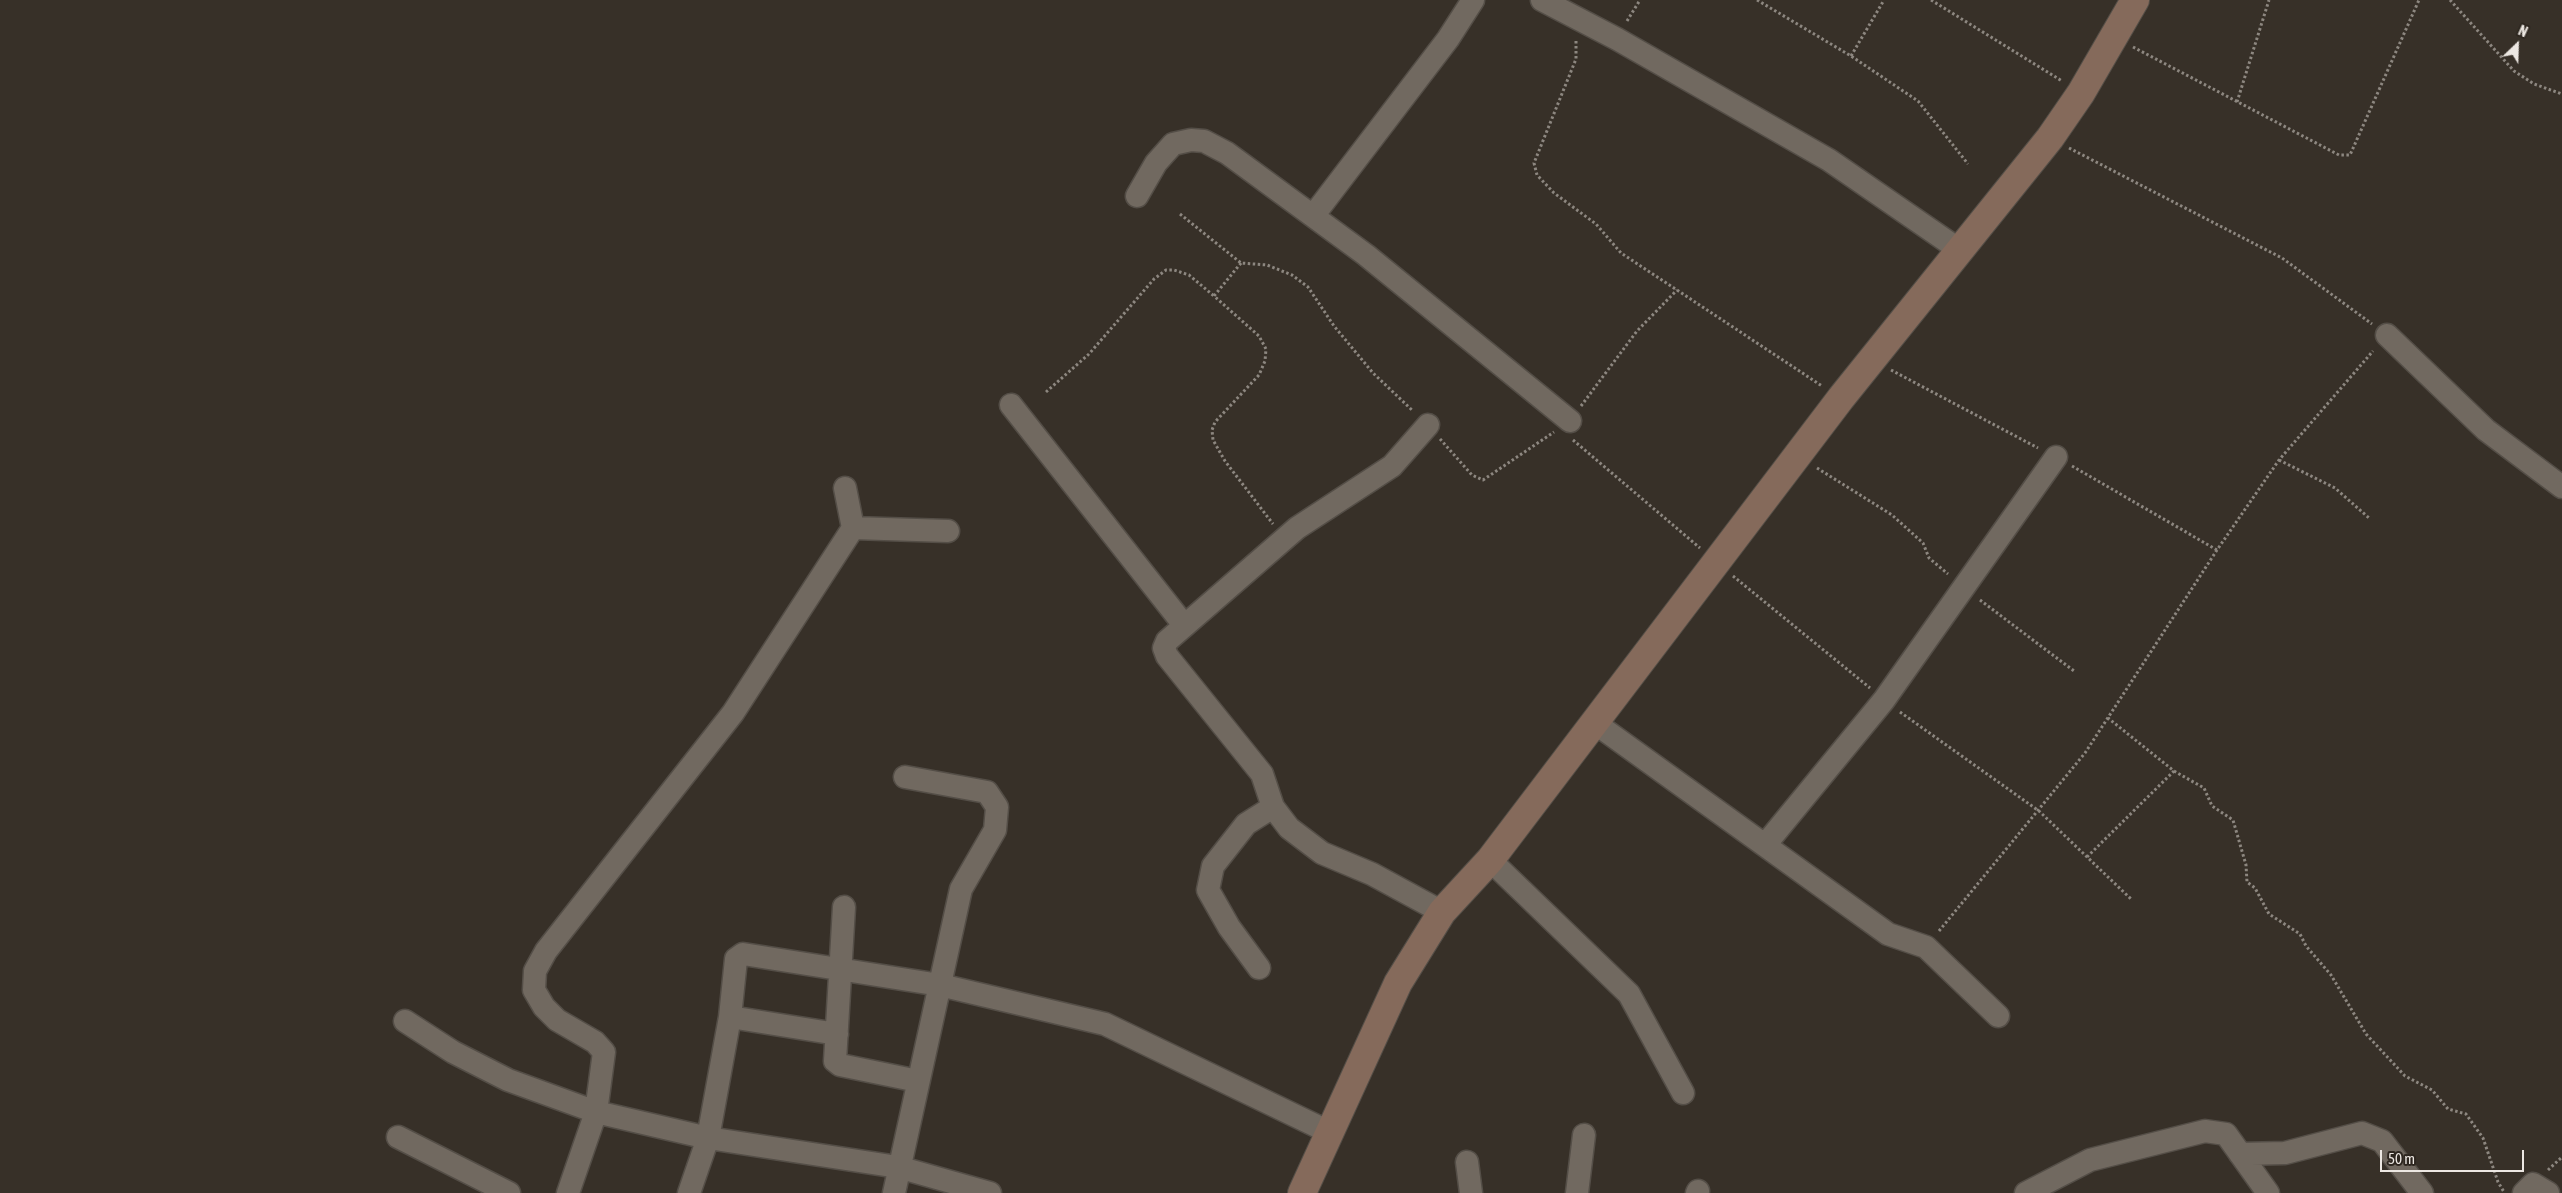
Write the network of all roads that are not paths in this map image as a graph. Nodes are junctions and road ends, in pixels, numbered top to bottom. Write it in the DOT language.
graph roads {
  1 [pos="1473,0"];
  2 [pos="1542,0"];
  3 [pos="2135,0"];
  4 [pos="1137,196"];
  5 [pos="1313,216"];
  6 [pos="1961,251"];
  7 [pos="2387,335"];
  8 [pos="1011,406"];
  9 [pos="1428,425"];
  10 [pos="1565,425"];
  11 [pos="2056,457"];
  12 [pos="2562,487"];
  13 [pos="845,488"];
  14 [pos="853,528"];
  15 [pos="948,531"];
  16 [pos="1184,625"];
  17 [pos="1595,723"];
  18 [pos="905,777"];
  19 [pos="1273,807"];
  20 [pos="1765,845"];
  21 [pos="1490,860"];
  22 [pos="844,907"];
  23 [pos="1442,912"];
  24 [pos="1259,968"];
  25 [pos="840,970"];
  26 [pos="940,985"];
  27 [pos="730,1016"];
  28 [pos="1998,1016"];
  29 [pos="405,1021"];
  30 [pos="837,1034"];
  31 [pos="918,1081"];
  32 [pos="1683,1093"];
  33 [pos="596,1112"];
  34 [pos="1328,1132"];
  35 [pos="1584,1135"];
  36 [pos="398,1137"];
  37 [pos="708,1138"];
  38 [pos="2240,1154"];
  39 [pos="1468,1162"];
  40 [pos="898,1167"];
  41 [pos="509,1193"];
  42 [pos="568,1193"];
  43 [pos="689,1193"];
  44 [pos="894,1193"];
  45 [pos="990,1193"];
  46 [pos="1302,1193"];
  47 [pos="1471,1193"];
  48 [pos="1577,1193"];
  49 [pos="2026,1193"];
  50 [pos="2268,1193"];
  51 [pos="2422,1193"];
  52 [pos="2524,1193"];
  53 [pos="2548,1193"];
  1 -- 5 [label="street"];
  2 -- 6 [label="street"];
  3 -- 6 [label="main road"];
  4 -- 5 [label="street"];
  5 -- 10 [label="street"];
  6 -- 17 [label="main road"];
  7 -- 12 [label="street"];
  8 -- 16 [label="street"];
  9 -- 16 [label="street"];
  11 -- 20 [label="street"];
  13 -- 14 [label="street"];
  14 -- 15 [label="street"];
  14 -- 33 [label="street"];
  16 -- 19 [label="street"];
  17 -- 20 [label="street"];
  17 -- 21 [label="main road"];
  18 -- 26 [label="street"];
  19 -- 23 [label="street"];
  19 -- 24 [label="street"];
  20 -- 28 [label="street"];
  21 -- 23 [label="main road"];
  21 -- 32 [label="street"];
  22 -- 25 [label="street"];
  23 -- 34 [label="main road"];
  25 -- 26 [label="street"];
  25 -- 27 [label="street"];
  25 -- 30 [label="street"];
  26 -- 31 [label="street"];
  26 -- 34 [label="street"];
  27 -- 30 [label="street"];
  27 -- 37 [label="street"];
  29 -- 33 [label="street"];
  30 -- 31 [label="street"];
  31 -- 40 [label="street"];
  33 -- 37 [label="street"];
  33 -- 42 [label="street"];
  34 -- 46 [label="main road"];
  35 -- 48 [label="street"];
  36 -- 41 [label="street"];
  37 -- 40 [label="street"];
  37 -- 43 [label="street"];
  38 -- 49 [label="street"];
  38 -- 50 [label="street"];
  38 -- 51 [label="street"];
  39 -- 47 [label="street"];
  40 -- 44 [label="street"];
  40 -- 45 [label="street"];
  52 -- 53 [label="street"];
}
